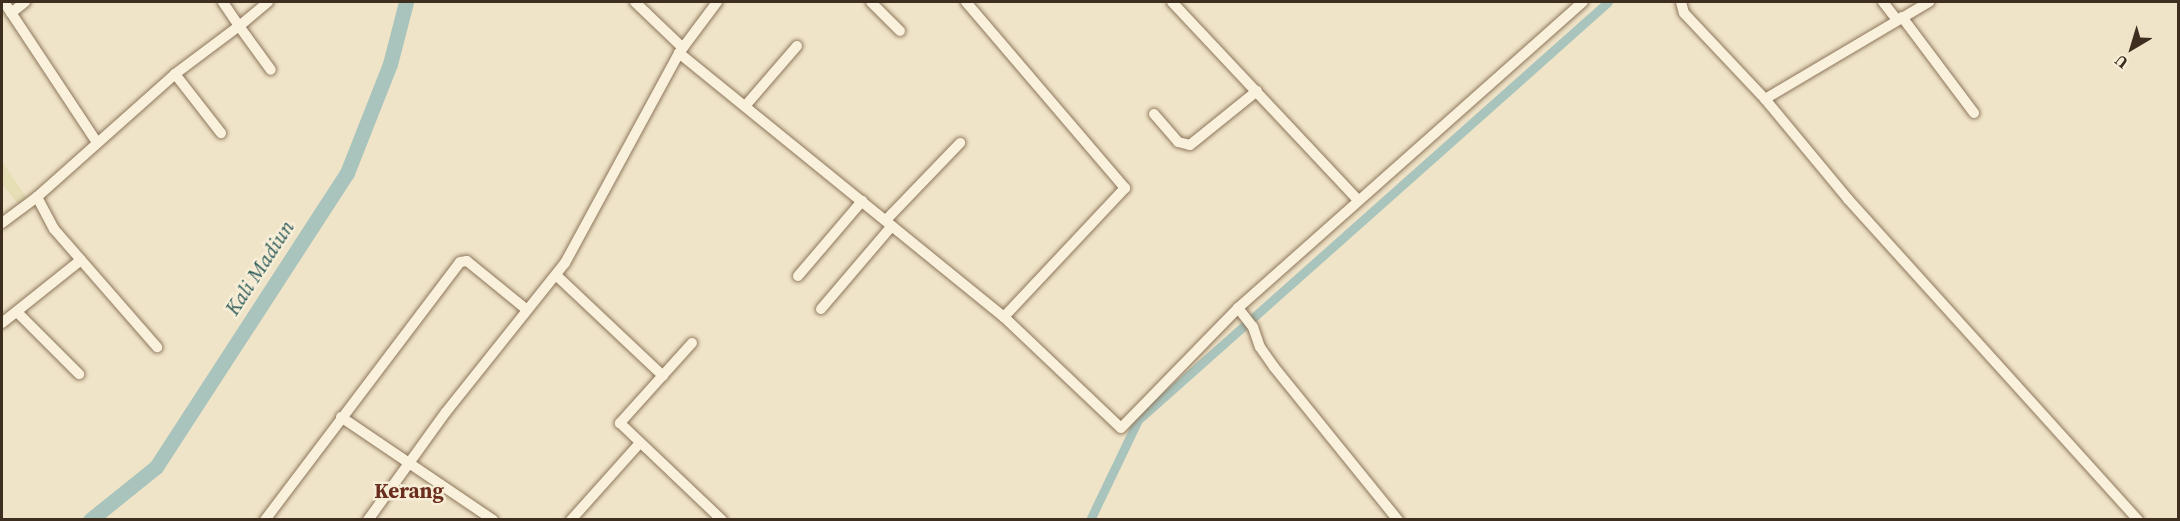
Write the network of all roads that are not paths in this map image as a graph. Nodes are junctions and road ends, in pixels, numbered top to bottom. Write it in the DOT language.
graph roads {
  1 [pos="4,2"];
  2 [pos="25,2"];
  3 [pos="223,2"];
  4 [pos="268,2"];
  5 [pos="635,2"];
  6 [pos="717,2"];
  7 [pos="871,2"];
  8 [pos="966,2"];
  9 [pos="1172,2"];
  10 [pos="1583,2"];
  11 [pos="1681,2"];
  12 [pos="1883,2"];
  13 [pos="1929,2"];
  14 [pos="11,13"];
  15 [pos="1899,19"];
  16 [pos="239,26"];
  17 [pos="900,31"];
  18 [pos="797,46"];
  19 [pos="681,51"];
  20 [pos="271,70"];
  21 [pos="175,74"];
  22 [pos="1257,91"];
  23 [pos="1765,99"];
  24 [pos="746,105"];
  25 [pos="1974,113"];
  26 [pos="1154,114"];
  27 [pos="221,133"];
  28 [pos="96,141"];
  29 [pos="960,143"];
  30 [pos="37,197"];
  31 [pos="1358,200"];
  32 [pos="862,201"];
  33 [pos="2,223"];
  34 [pos="889,223"];
  35 [pos="81,260"];
  36 [pos="556,275"];
  37 [pos="798,276"];
  38 [pos="821,309"];
  39 [pos="527,310"];
  40 [pos="1240,310"];
  41 [pos="17,312"];
  42 [pos="1004,317"];
  43 [pos="2,323"];
  44 [pos="692,343"];
  45 [pos="157,347"];
  46 [pos="79,374"];
  47 [pos="663,376"];
  48 [pos="341,417"];
  49 [pos="639,444"];
  50 [pos="408,461"];
  51 [pos="265,519"];
  52 [pos="368,519"];
  53 [pos="493,519"];
  54 [pos="571,519"];
  55 [pos="722,519"];
  56 [pos="1398,519"];
  57 [pos="2138,519"];
  1 -- 14 [label="street"];
  2 -- 14 [label="street"];
  3 -- 16 [label="street"];
  4 -- 16 [label="street"];
  5 -- 19 [label="street"];
  6 -- 19 [label="street"];
  7 -- 17 [label="street"];
  8 -- 42 [label="street"];
  9 -- 22 [label="street"];
  10 -- 31 [label="street"];
  11 -- 23 [label="street"];
  12 -- 15 [label="street"];
  13 -- 15 [label="street"];
  14 -- 28 [label="street"];
  15 -- 23 [label="street"];
  15 -- 25 [label="street"];
  16 -- 20 [label="street"];
  16 -- 21 [label="street"];
  18 -- 24 [label="street"];
  19 -- 24 [label="street"];
  19 -- 36 [label="street"];
  21 -- 27 [label="street"];
  21 -- 28 [label="street"];
  22 -- 26 [label="street"];
  22 -- 31 [label="street"];
  23 -- 57 [label="street"];
  24 -- 32 [label="street"];
  28 -- 30 [label="street"];
  29 -- 34 [label="street"];
  30 -- 33 [label="street"];
  30 -- 35 [label="street"];
  31 -- 40 [label="street"];
  32 -- 34 [label="street"];
  32 -- 37 [label="street"];
  34 -- 38 [label="street"];
  34 -- 42 [label="street"];
  35 -- 41 [label="street"];
  35 -- 45 [label="street"];
  36 -- 39 [label="street"];
  36 -- 47 [label="street"];
  39 -- 48 [label="street"];
  39 -- 50 [label="street"];
  40 -- 42 [label="street"];
  40 -- 56 [label="street"];
  41 -- 43 [label="street"];
  41 -- 46 [label="street"];
  44 -- 47 [label="street"];
  47 -- 49 [label="street"];
  48 -- 50 [label="street"];
  48 -- 51 [label="street"];
  49 -- 54 [label="street"];
  49 -- 55 [label="street"];
  50 -- 52 [label="street"];
  50 -- 53 [label="street"];
}
